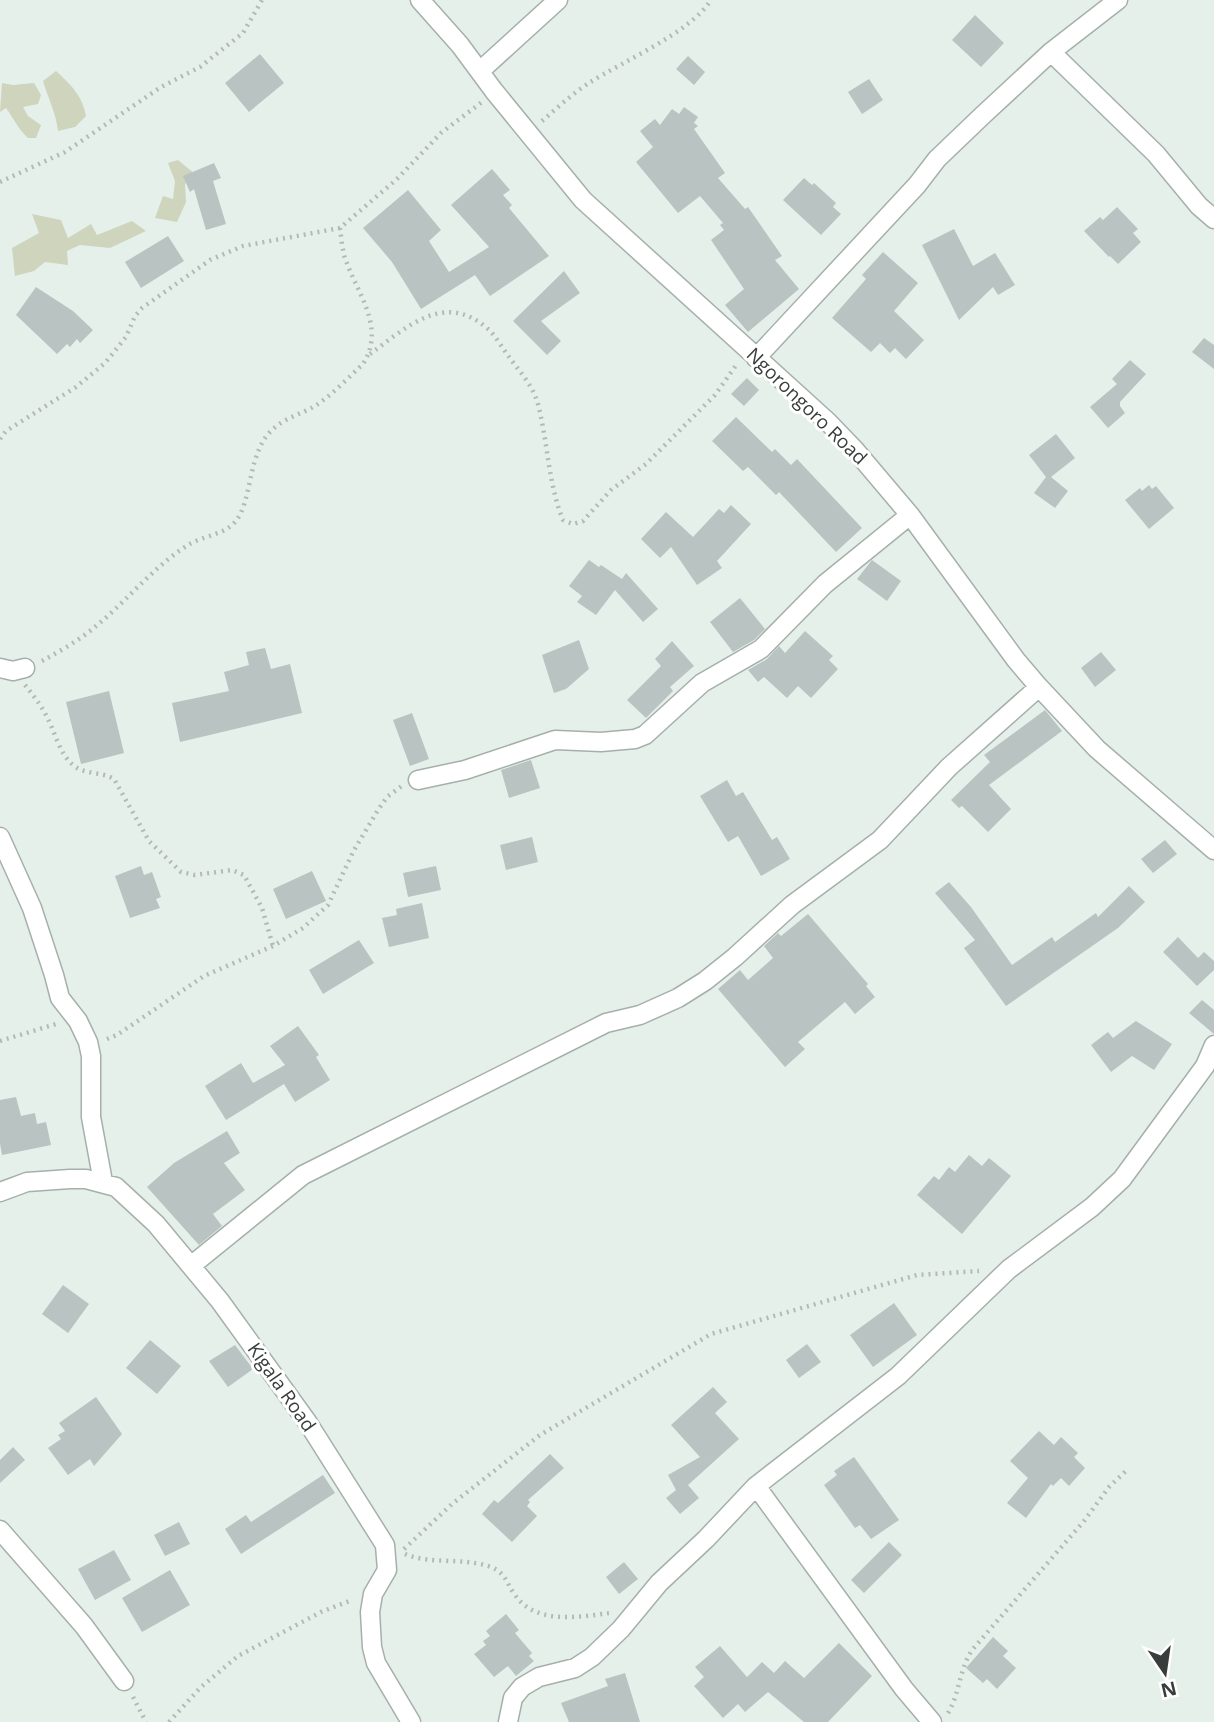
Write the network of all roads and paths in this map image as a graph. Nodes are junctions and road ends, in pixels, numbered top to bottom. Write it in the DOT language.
graph roads {
  1 [pos="262,0"];
  2 [pos="419,0"];
  3 [pos="558,0"];
  4 [pos="711,0"];
  5 [pos="1118,0"];
  6 [pos="1051,52"];
  7 [pos="480,71"];
  8 [pos="494,91"];
  9 [pos="528,133"];
  10 [pos="0,182"];
  11 [pos="1214,219"];
  12 [pos="340,228"];
  13 [pos="752,354"];
  14 [pos="369,355"];
  15 [pos="0,439"];
  16 [pos="910,515"];
  17 [pos="13,669"];
  18 [pos="1039,687"];
  19 [pos="418,780"];
  20 [pos="0,837"];
  21 [pos="1214,850"];
  22 [pos="273,946"];
  23 [pos="72,1015"];
  24 [pos="0,1041"];
  25 [pos="88,1042"];
  26 [pos="1214,1045"];
  27 [pos="103,1182"];
  28 [pos="0,1192"];
  29 [pos="192,1265"];
  30 [pos="1009,1269"];
  31 [pos="1127,1470"];
  32 [pos="756,1486"];
  33 [pos="0,1530"];
  34 [pos="373,1594"];
  35 [pos="638,1609"];
  36 [pos="124,1681"];
  37 [pos="939,1719"];
  38 [pos="146,1722"];
  39 [pos="169,1722"];
  40 [pos="411,1722"];
  41 [pos="508,1722"];
  1 -- 10 [label="path"];
  2 -- 7 [label="street, Ngorongoro Road"];
  3 -- 7 [label="street"];
  4 -- 9 [label="path"];
  5 -- 6 [label="street"];
  6 -- 11 [label="street"];
  6 -- 13 [label="street"];
  7 -- 8 [label="street, Ngorongoro Road"];
  8 -- 9 [label="street, Ngorongoro Road"];
  8 -- 12 [label="path"];
  9 -- 13 [label="street, Ngorongoro Road"];
  12 -- 14 [label="path"];
  12 -- 15 [label="path"];
  13 -- 14 [label="path"];
  13 -- 16 [label="street, Ngorongoro Road"];
  14 -- 17 [label="path"];
  16 -- 18 [label="street, Ngorongoro Road"];
  16 -- 19 [label="street"];
  17 -- 22 [label="path"];
  18 -- 21 [label="street, Ngorongoro Road"];
  18 -- 29 [label="street"];
  19 -- 22 [label="path"];
  20 -- 23 [label="street"];
  22 -- 25 [label="path"];
  23 -- 24 [label="path"];
  23 -- 25 [label="street"];
  25 -- 27 [label="street"];
  26 -- 30 [label="street"];
  27 -- 28 [label="street, Kigala Road"];
  27 -- 29 [label="street, Kigala Road"];
  29 -- 34 [label="street, Kigala Road"];
  30 -- 32 [label="street"];
  30 -- 35 [label="path"];
  31 -- 37 [label="path"];
  32 -- 35 [label="street"];
  32 -- 37 [label="street"];
  33 -- 36 [label="street"];
  34 -- 39 [label="path"];
  34 -- 40 [label="street, Kigala Road"];
  35 -- 41 [label="street"];
  36 -- 38 [label="path"];
}
